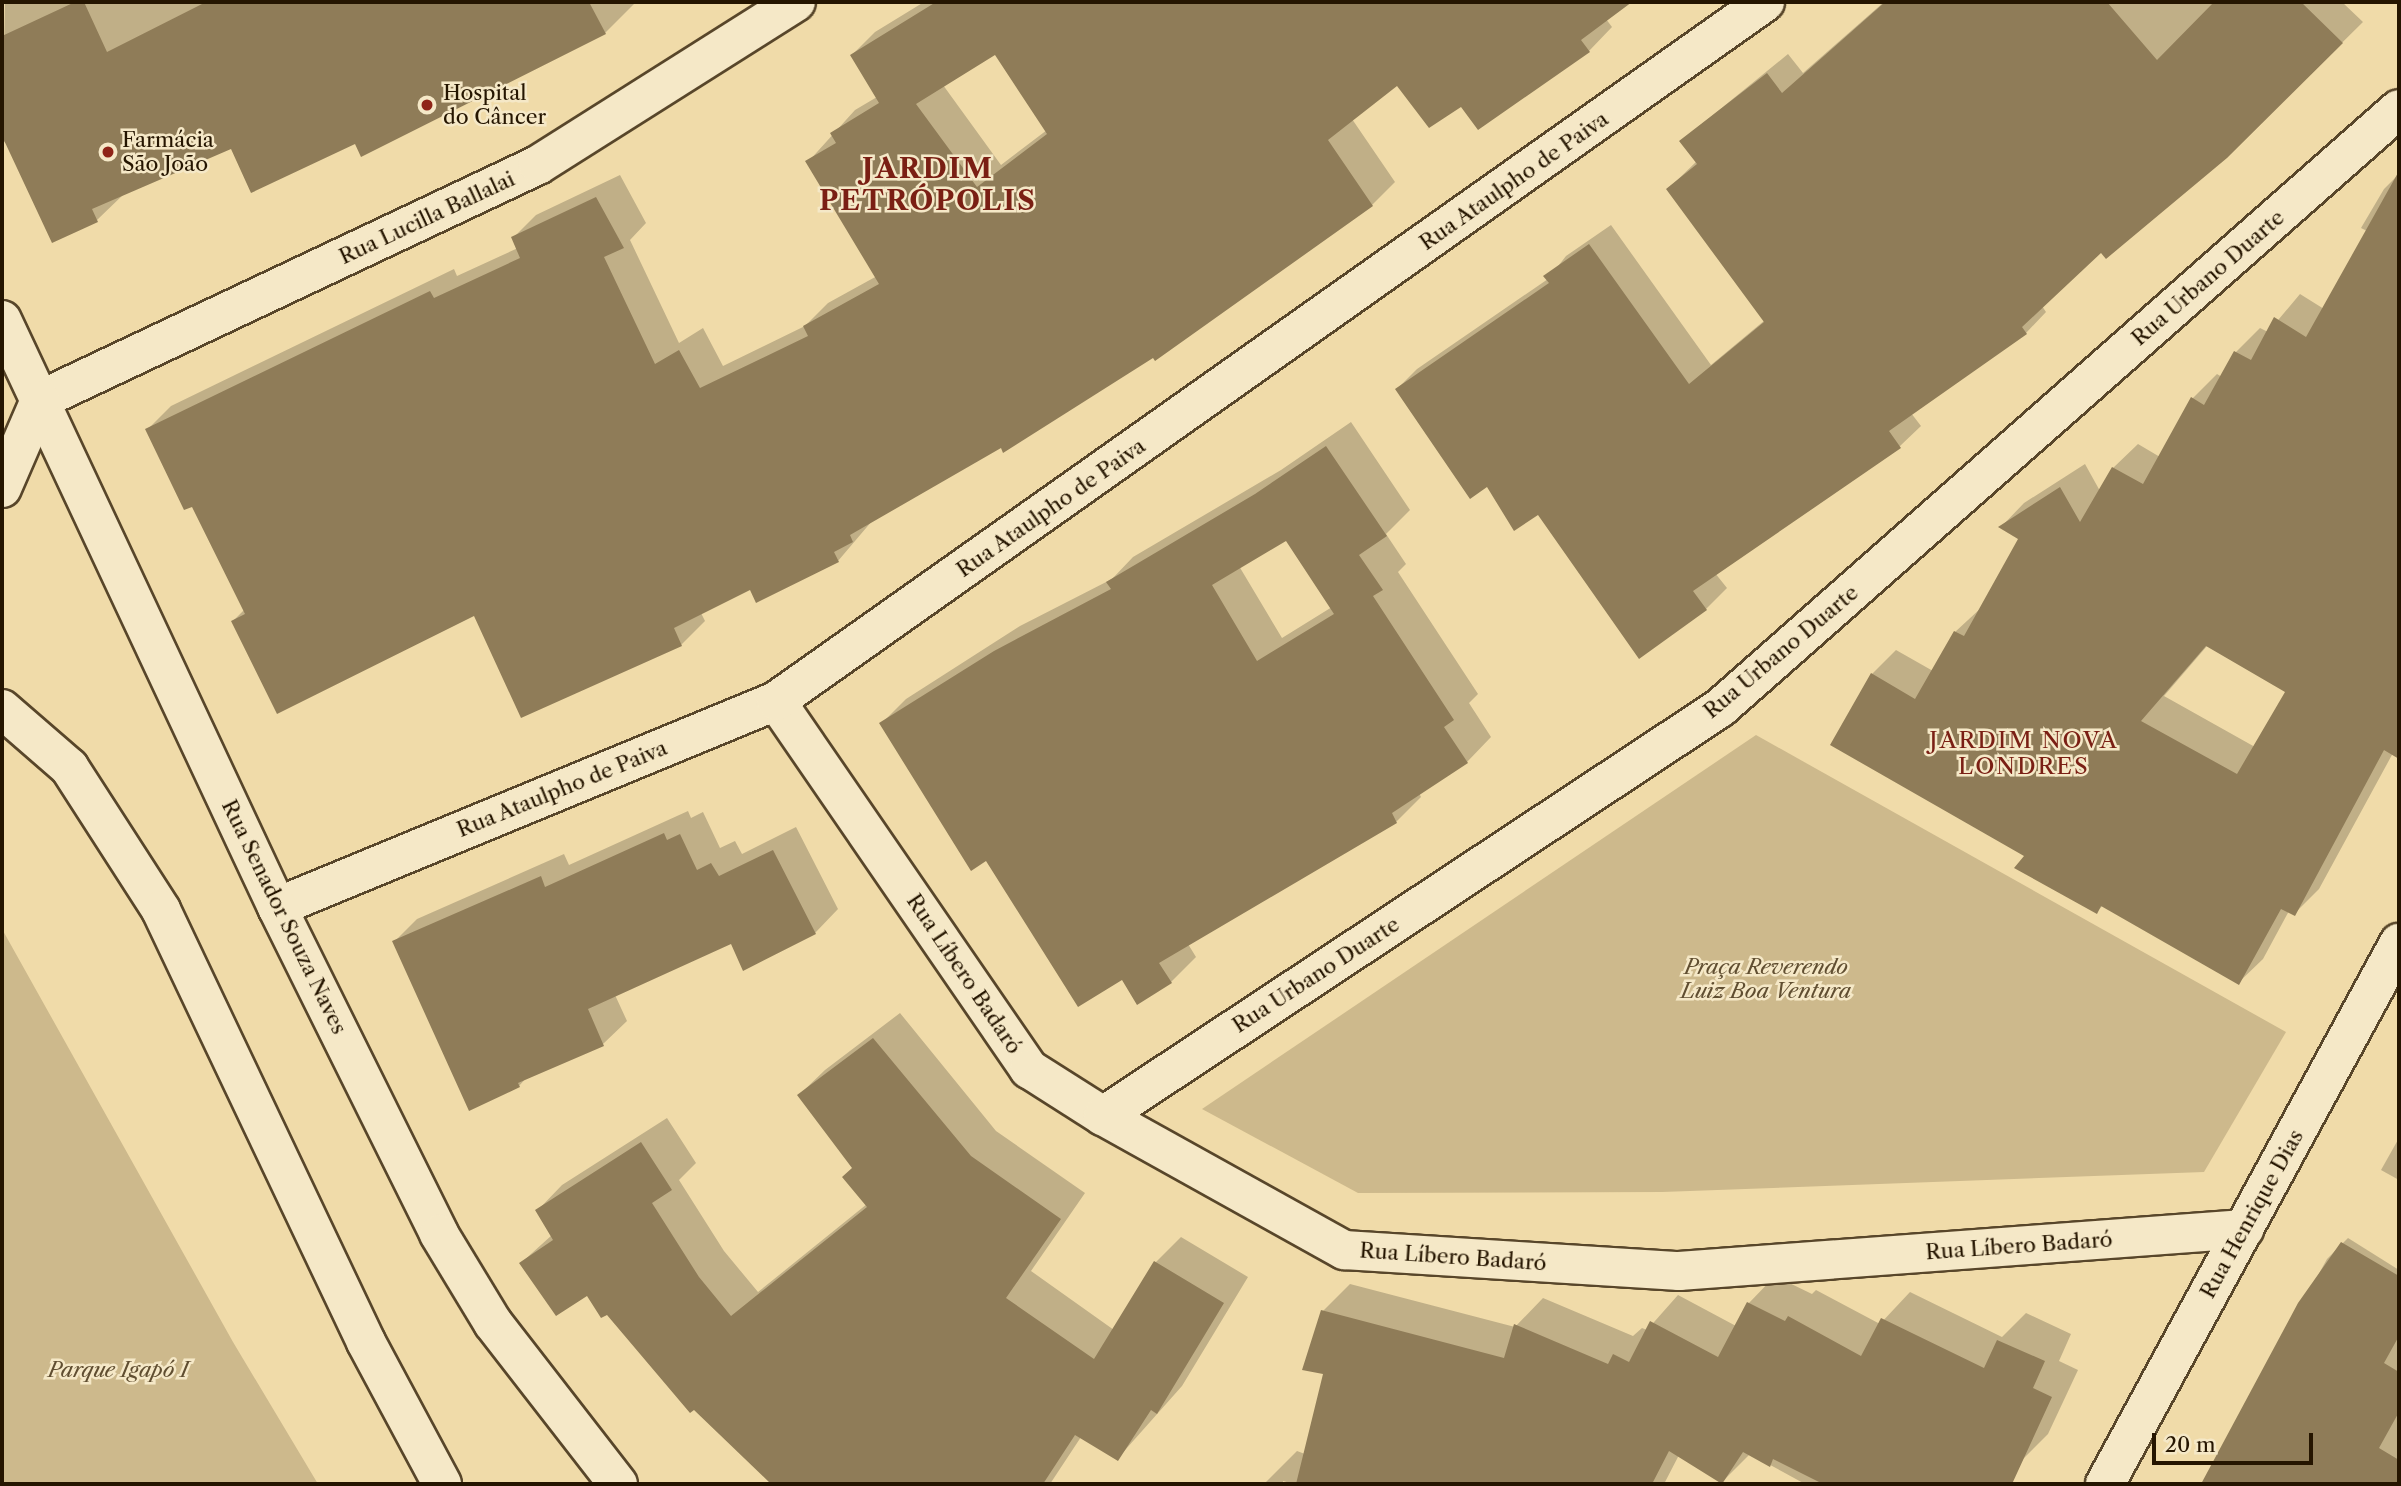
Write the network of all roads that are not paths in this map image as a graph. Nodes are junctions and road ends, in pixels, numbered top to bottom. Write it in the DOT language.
graph roads {
  1 [pos="796,2"];
  2 [pos="1765,2"];
  3 [pos="2399,109"];
  4 [pos="2,320"];
  5 [pos="40,400"];
  6 [pos="2,488"];
  7 [pos="776,701"];
  8 [pos="2,709"];
  9 [pos="277,907"];
  10 [pos="2399,943"];
  11 [pos="1103,1116"];
  12 [pos="2244,1230"];
  13 [pos="442,1484"];
  14 [pos="618,1484"];
  15 [pos="2105,1484"];
  1 -- 5 [label="street, Rua Lucilla Ballalai"];
  2 -- 7 [label="street, Rua Ataulpho de Paiva"];
  3 -- 11 [label="street, Rua Urbano Duarte"];
  4 -- 5 [label="street, Rua Senador Souza Naves"];
  5 -- 6 [label="street"];
  5 -- 9 [label="street, Rua Senador Souza Naves"];
  7 -- 9 [label="street, Rua Ataulpho de Paiva"];
  7 -- 11 [label="street, Rua Líbero Badaró"];
  8 -- 13 [label="street"];
  9 -- 14 [label="street, Rua Senador Souza Naves"];
  10 -- 12 [label="street, Rua Henrique Dias"];
  11 -- 12 [label="street, Rua Líbero Badaró"];
  12 -- 15 [label="street, Rua Henrique Dias"];
}
